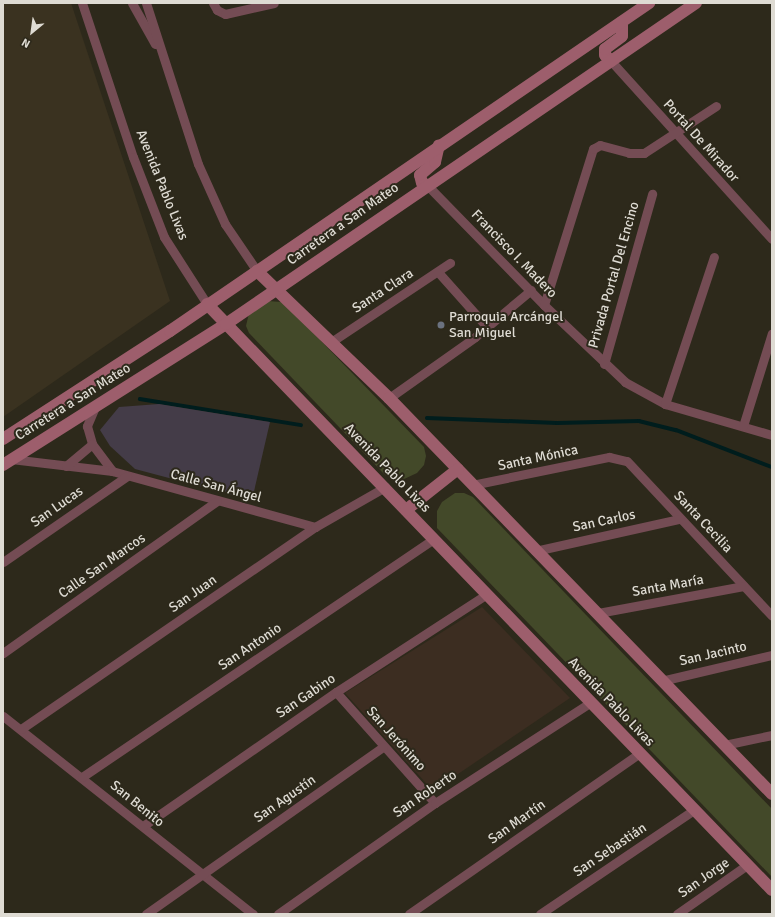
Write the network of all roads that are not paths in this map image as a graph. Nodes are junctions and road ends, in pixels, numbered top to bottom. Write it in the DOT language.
graph roads {
  1 [pos="82,3"];
  2 [pos="132,3"];
  3 [pos="146,3"];
  4 [pos="213,3"];
  5 [pos="274,3"];
  6 [pos="648,3"];
  7 [pos="696,3"];
  8 [pos="622,22"];
  9 [pos="163,57"];
  10 [pos="611,61"];
  11 [pos="716,106"];
  12 [pos="676,135"];
  13 [pos="440,145"];
  14 [pos="427,185"];
  15 [pos="652,194"];
  16 [pos="772,239"];
  17 [pos="714,258"];
  18 [pos="450,263"];
  19 [pos="257,271"];
  20 [pos="438,272"];
  21 [pos="275,289"];
  22 [pos="531,290"];
  23 [pos="207,304"];
  24 [pos="544,305"];
  25 [pos="226,324"];
  26 [pos="487,327"];
  27 [pos="771,334"];
  28 [pos="331,342"];
  29 [pos="604,364"];
  30 [pos="389,398"];
  31 [pos="665,404"];
  32 [pos="97,405"];
  33 [pos="743,426"];
  34 [pos="772,434"];
  35 [pos="3,438"];
  36 [pos="92,444"];
  37 [pos="609,458"];
  38 [pos="7,462"];
  39 [pos="66,466"];
  40 [pos="458,469"];
  41 [pos="112,470"];
  42 [pos="126,476"];
  43 [pos="472,485"];
  44 [pos="385,487"];
  45 [pos="217,501"];
  46 [pos="406,510"];
  47 [pos="679,519"];
  48 [pos="315,527"];
  49 [pos="434,539"];
  50 [pos="535,551"];
  51 [pos="3,562"];
  52 [pos="744,586"];
  53 [pos="487,594"];
  54 [pos="598,613"];
  55 [pos="772,616"];
  56 [pos="3,653"];
  57 [pos="772,655"];
  58 [pos="661,681"];
  59 [pos="336,692"];
  60 [pos="590,702"];
  61 [pos="3,716"];
  62 [pos="21,730"];
  63 [pos="772,735"];
  64 [pos="724,745"];
  65 [pos="383,747"];
  66 [pos="640,753"];
  67 [pos="82,777"];
  68 [pos="772,794"];
  69 [pos="435,804"];
  70 [pos="695,809"];
  71 [pos="143,826"];
  72 [pos="747,865"];
  73 [pos="203,874"];
  74 [pos="772,890"];
  75 [pos="146,914"];
  76 [pos="253,914"];
  77 [pos="278,914"];
  78 [pos="410,914"];
  79 [pos="540,914"];
  80 [pos="677,914"];
  1 -- 23 [label="street, Avenida Pablo Livas"];
  2 -- 9 [label="street"];
  3 -- 9 [label="street"];
  4 -- 5 [label="street"];
  6 -- 8 [label="main road, Carretera a San Mateo"];
  7 -- 10 [label="main road, Carretera a San Mateo"];
  8 -- 10 [label="main road"];
  8 -- 13 [label="main road, Carretera a San Mateo"];
  9 -- 19 [label="street"];
  10 -- 12 [label="street, Portal De Mirador"];
  10 -- 14 [label="main road, Carretera a San Mateo"];
  11 -- 12 [label="street"];
  12 -- 16 [label="street, Portal De Mirador"];
  12 -- 24 [label="street"];
  13 -- 14 [label="main road"];
  13 -- 19 [label="main road, Carretera a San Mateo"];
  14 -- 21 [label="main road, Carretera a San Mateo"];
  14 -- 22 [label="street, Francisco I. Madero"];
  15 -- 29 [label="street, Privada Portal Del Encino"];
  17 -- 31 [label="street"];
  18 -- 20 [label="street, Santa Clara"];
  19 -- 21 [label="main road"];
  19 -- 23 [label="main road, Carretera a San Mateo"];
  20 -- 26 [label="street"];
  20 -- 28 [label="street, Santa Clara"];
  21 -- 25 [label="main road, Carretera a San Mateo"];
  21 -- 28 [label="main road"];
  22 -- 24 [label="street, Francisco I. Madero"];
  22 -- 26 [label="street"];
  23 -- 25 [label="main road, Avenida Pablo Livas"];
  23 -- 35 [label="main road, Carretera a San Mateo"];
  24 -- 29 [label="street, Francisco I. Madero"];
  25 -- 32 [label="main road, Carretera a San Mateo"];
  25 -- 44 [label="main road, Avenida Pablo Livas"];
  26 -- 30 [label="street"];
  27 -- 33 [label="street"];
  28 -- 30 [label="main road"];
  29 -- 31 [label="street, Francisco I. Madero"];
  30 -- 40 [label="main road"];
  31 -- 33 [label="street, Francisco I. Madero"];
  32 -- 36 [label="street, Calle San Ángel"];
  32 -- 38 [label="main road, Carretera a San Mateo"];
  33 -- 34 [label="street, Francisco I. Madero"];
  36 -- 39 [label="street"];
  36 -- 41 [label="street, Calle San Ángel"];
  37 -- 43 [label="street, Santa Mónica"];
  37 -- 47 [label="street, Santa Cecilia"];
  38 -- 39 [label="street, Calle San Ángel"];
  39 -- 41 [label="street, Calle San Ángel"];
  40 -- 43 [label="main road"];
  40 -- 46 [label="main road"];
  41 -- 42 [label="street, Calle San Ángel"];
  42 -- 45 [label="street, Calle San Ángel"];
  42 -- 51 [label="street, San Lucas"];
  43 -- 50 [label="main road"];
  44 -- 46 [label="main road, Avenida Pablo Livas"];
  44 -- 48 [label="street, San Juan"];
  45 -- 48 [label="street, Calle San Ángel"];
  45 -- 56 [label="street, Calle San Marcos"];
  46 -- 49 [label="main road, Avenida Pablo Livas"];
  47 -- 50 [label="street, San Carlos"];
  47 -- 52 [label="street, Santa Cecilia"];
  48 -- 62 [label="street, San Juan"];
  49 -- 53 [label="main road, Avenida Pablo Livas"];
  49 -- 67 [label="street, San Antonio"];
  50 -- 54 [label="main road"];
  52 -- 54 [label="street, Santa María"];
  52 -- 55 [label="street, Santa Cecilia"];
  53 -- 59 [label="street, San Gabino"];
  53 -- 60 [label="main road, Avenida Pablo Livas"];
  54 -- 58 [label="main road"];
  57 -- 58 [label="street, San Jacinto"];
  58 -- 64 [label="main road"];
  59 -- 65 [label="street, San Jerónimo"];
  59 -- 71 [label="street, San Gabino"];
  60 -- 66 [label="main road, Avenida Pablo Livas"];
  60 -- 69 [label="street, San Roberto"];
  61 -- 62 [label="street, San Benito"];
  62 -- 67 [label="street, San Benito"];
  63 -- 64 [label="street"];
  64 -- 68 [label="main road"];
  65 -- 69 [label="street, San Jerónimo"];
  65 -- 73 [label="street, San Agustín"];
  66 -- 70 [label="main road, Avenida Pablo Livas"];
  66 -- 78 [label="street, San Martín"];
  67 -- 71 [label="street, San Benito"];
  69 -- 77 [label="street, San Roberto"];
  70 -- 72 [label="main road, Avenida Pablo Livas"];
  70 -- 79 [label="street, San Sebastián"];
  71 -- 73 [label="street, San Benito"];
  72 -- 74 [label="main road, Avenida Pablo Livas"];
  72 -- 80 [label="street, San Jorge"];
  73 -- 75 [label="street, San Agustín"];
  73 -- 76 [label="street, San Benito"];
}
